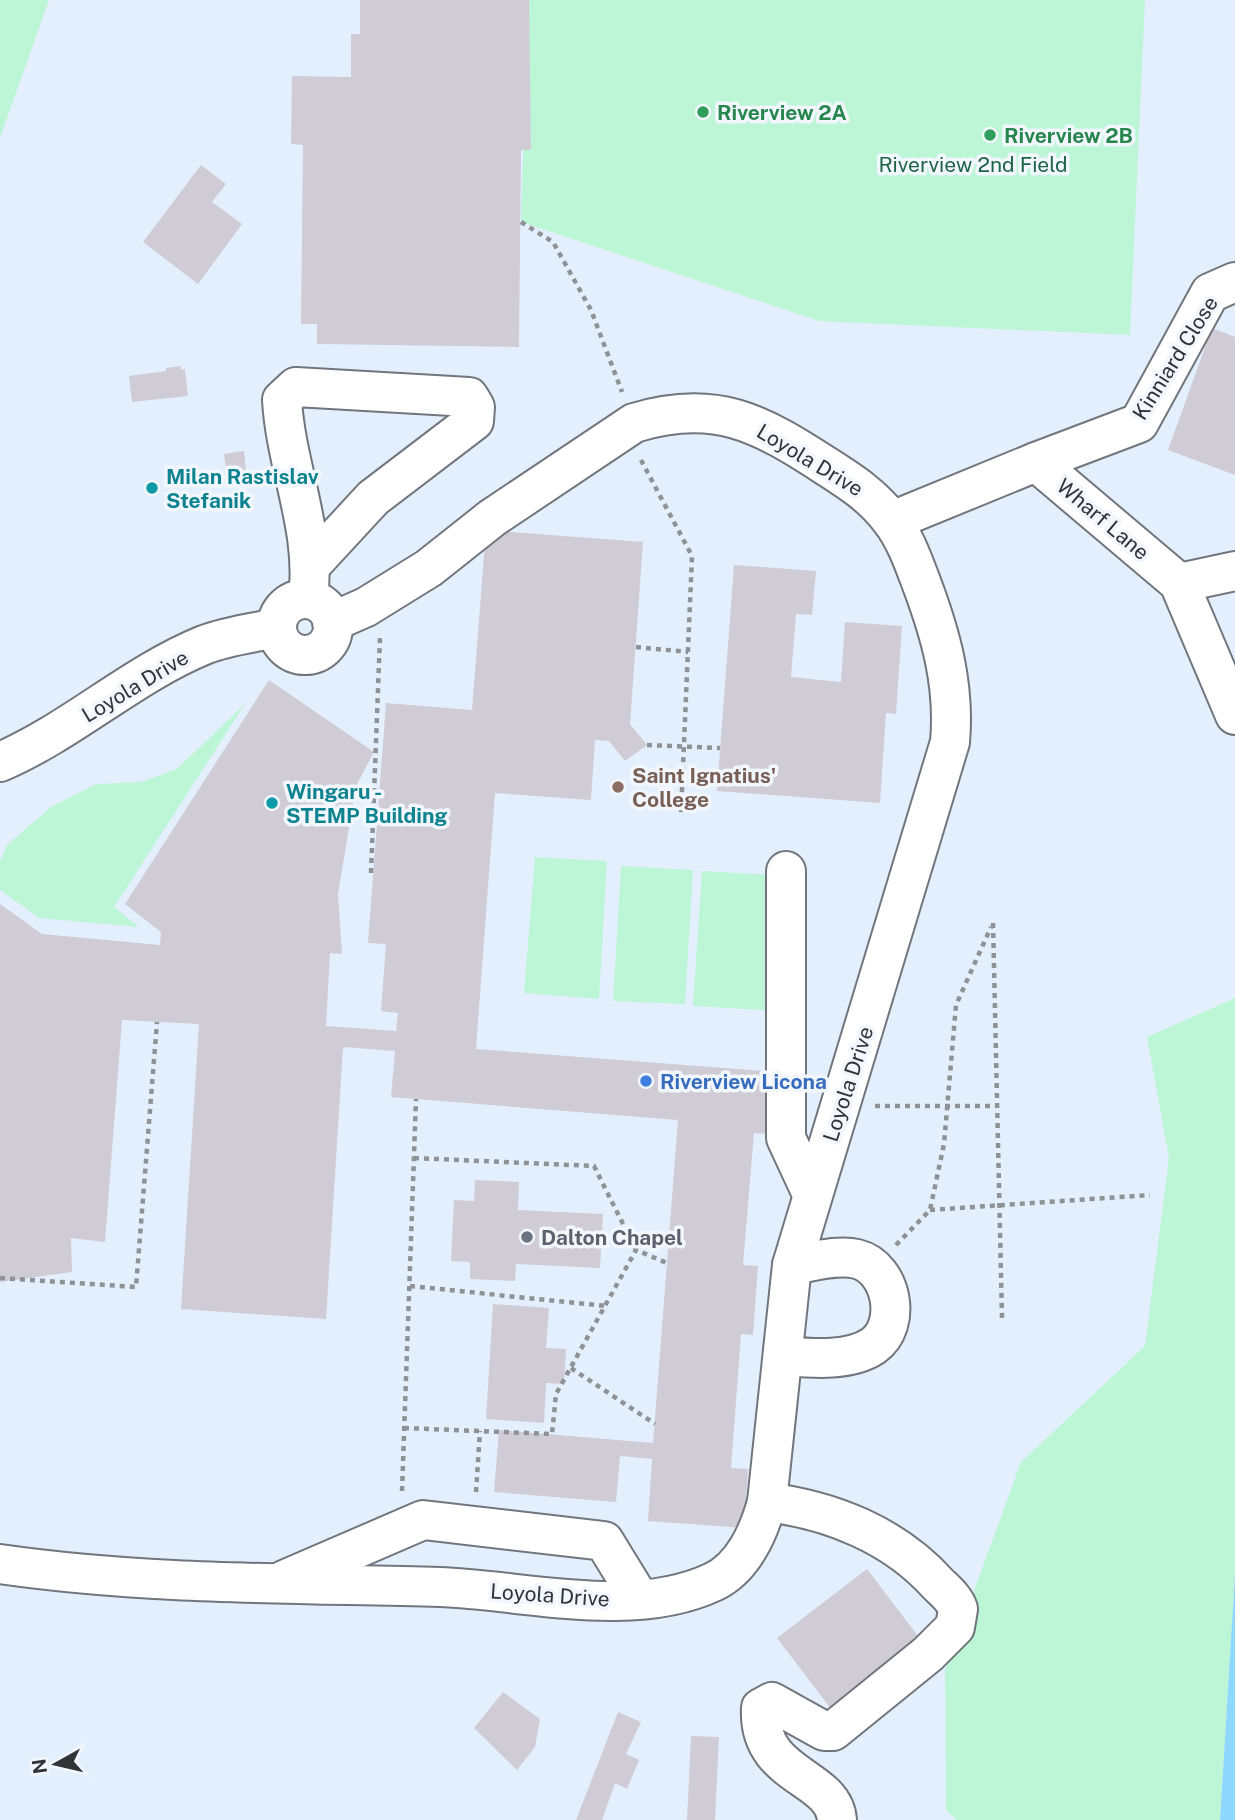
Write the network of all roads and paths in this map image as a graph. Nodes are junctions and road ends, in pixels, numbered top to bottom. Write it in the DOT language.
graph roads {
  1 [pos="521,222"];
  2 [pos="1235,282"];
  3 [pos="634,423"];
  4 [pos="1036,462"];
  5 [pos="892,521"];
  6 [pos="1235,571"];
  7 [pos="1179,583"];
  8 [pos="318,595"];
  9 [pos="276,628"];
  10 [pos="636,647"];
  11 [pos="380,651"];
  12 [pos="688,652"];
  13 [pos="1235,715"];
  14 [pos="647,745"];
  15 [pos="684,747"];
  16 [pos="720,748"];
  17 [pos="0,762"];
  18 [pos="681,814"];
  19 [pos="786,871"];
  20 [pos="371,873"];
  21 [pos="157,1022"];
  22 [pos="416,1099"];
  23 [pos="842,1106"];
  24 [pos="997,1106"];
  25 [pos="947,1107"];
  26 [pos="414,1158"];
  27 [pos="812,1194"];
  28 [pos="1150,1195"];
  29 [pos="999,1206"];
  30 [pos="930,1210"];
  31 [pos="636,1250"];
  32 [pos="667,1263"];
  33 [pos="792,1265"];
  34 [pos="874,1268"];
  35 [pos="0,1278"];
  36 [pos="410,1286"];
  37 [pos="606,1306"];
  38 [pos="1002,1318"];
  39 [pos="783,1356"];
  40 [pos="571,1368"];
  41 [pos="655,1423"];
  42 [pos="404,1428"];
  43 [pos="480,1431"];
  44 [pos="475,1500"];
  45 [pos="767,1502"];
  46 [pos="401,1530"];
  47 [pos="0,1564"];
  48 [pos="272,1585"];
  49 [pos="639,1598"];
  50 [pos="838,1820"];
  1 -- 3 [label="path"];
  2 -- 4 [label="street, Kinniard Close"];
  3 -- 5 [label="street, Loyola Drive"];
  3 -- 8 [label="street, Loyola Drive"];
  3 -- 12 [label="path"];
  4 -- 5 [label="street"];
  4 -- 7 [label="street, Wharf Lane"];
  5 -- 23 [label="street, Loyola Drive"];
  6 -- 7 [label="street"];
  7 -- 13 [label="street, Wharf Lane"];
  8 -- 8 [label="street"];
  8 -- 9 [label="street"];
  8 -- 9 [label="street"];
  9 -- 17 [label="street, Loyola Drive"];
  10 -- 12 [label="path"];
  11 -- 20 [label="path"];
  12 -- 15 [label="path"];
  14 -- 15 [label="path"];
  15 -- 16 [label="path"];
  15 -- 18 [label="path"];
  19 -- 27 [label="street"];
  21 -- 35 [label="path"];
  22 -- 26 [label="path"];
  23 -- 25 [label="path"];
  23 -- 27 [label="street, Loyola Drive"];
  24 -- 25 [label="path"];
  24 -- 25 [label="path"];
  24 -- 29 [label="path"];
  25 -- 30 [label="path"];
  26 -- 31 [label="path"];
  26 -- 36 [label="path"];
  27 -- 33 [label="street, Loyola Drive"];
  28 -- 29 [label="path"];
  29 -- 30 [label="path"];
  29 -- 38 [label="path"];
  30 -- 34 [label="path"];
  31 -- 32 [label="path"];
  31 -- 37 [label="path"];
  33 -- 34 [label="street"];
  33 -- 39 [label="street, Loyola Drive"];
  34 -- 39 [label="street"];
  36 -- 37 [label="path"];
  36 -- 42 [label="path"];
  37 -- 40 [label="path"];
  39 -- 45 [label="street, Loyola Drive"];
  40 -- 41 [label="path"];
  40 -- 43 [label="path"];
  42 -- 43 [label="path"];
  42 -- 46 [label="path"];
  43 -- 44 [label="path"];
  45 -- 49 [label="street, Loyola Drive"];
  45 -- 50 [label="street"];
  46 -- 48 [label="street"];
  46 -- 49 [label="street"];
  47 -- 48 [label="street, Loyola Drive"];
  48 -- 49 [label="street, Loyola Drive"];
}
